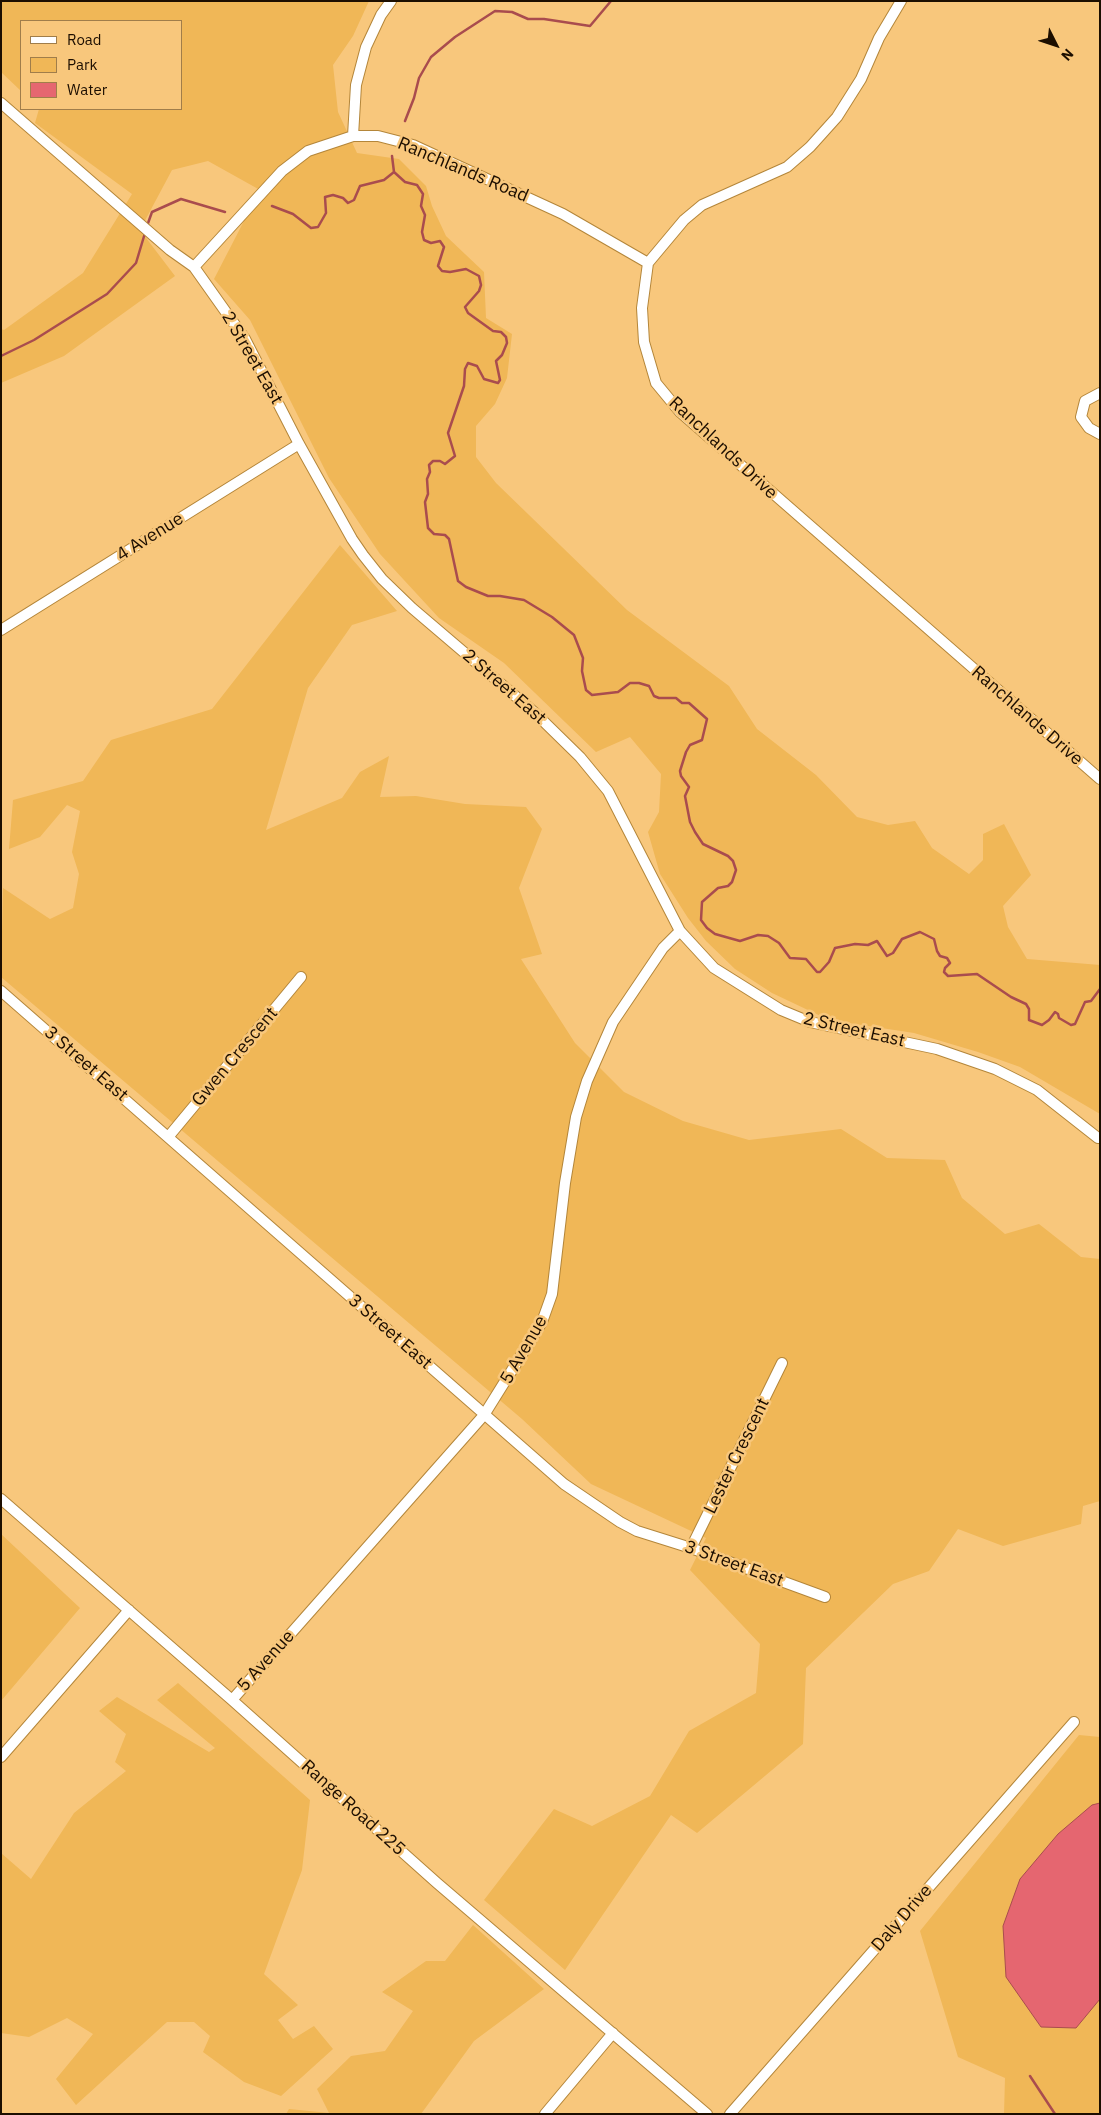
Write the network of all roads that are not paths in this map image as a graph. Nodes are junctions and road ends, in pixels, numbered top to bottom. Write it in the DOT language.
graph roads {
  1 [pos="391,1"];
  2 [pos="901,1"];
  3 [pos="1,104"];
  4 [pos="354,136"];
  5 [pos="648,263"];
  6 [pos="194,267"];
  7 [pos="1100,393"];
  8 [pos="1100,434"];
  9 [pos="299,444"];
  10 [pos="1,630"];
  11 [pos="1100,779"];
  12 [pos="680,931"];
  13 [pos="301,977"];
  14 [pos="1,990"];
  15 [pos="169,1136"];
  16 [pos="1098,1138"];
  17 [pos="782,1363"];
  18 [pos="484,1415"];
  19 [pos="1,1499"];
  20 [pos="691,1548"];
  21 [pos="825,1597"];
  22 [pos="129,1610"];
  23 [pos="232,1700"];
  24 [pos="1074,1722"];
  25 [pos="1,1757"];
  26 [pos="614,2033"];
  27 [pos="545,2114"];
  28 [pos="708,2114"];
  29 [pos="730,2114"];
  1 -- 4 [label="street"];
  2 -- 5 [label="street"];
  3 -- 6 [label="street, 2 Street East"];
  4 -- 5 [label="street, Ranchlands Road"];
  4 -- 6 [label="street, Ranchlands Road"];
  5 -- 11 [label="street, Ranchlands Drive"];
  6 -- 9 [label="street, 2 Street East"];
  7 -- 8 [label="street"];
  9 -- 10 [label="street, 4 Avenue"];
  9 -- 12 [label="street, 2 Street East"];
  12 -- 16 [label="street, 2 Street East"];
  12 -- 18 [label="street, 5 Avenue"];
  13 -- 15 [label="street, Gwen Crescent"];
  14 -- 15 [label="street, 3 Street East"];
  15 -- 18 [label="street, 3 Street East"];
  17 -- 20 [label="street, Lester Crescent"];
  18 -- 20 [label="street, 3 Street East"];
  18 -- 23 [label="street, 5 Avenue"];
  19 -- 22 [label="street, Range Road 225"];
  20 -- 21 [label="street, 3 Street East"];
  22 -- 23 [label="street, Range Road 225"];
  22 -- 25 [label="street"];
  23 -- 26 [label="street, Range Road 225"];
  24 -- 29 [label="street, Daly Drive"];
  26 -- 27 [label="street"];
  26 -- 28 [label="street, Range Road 225"];
}
